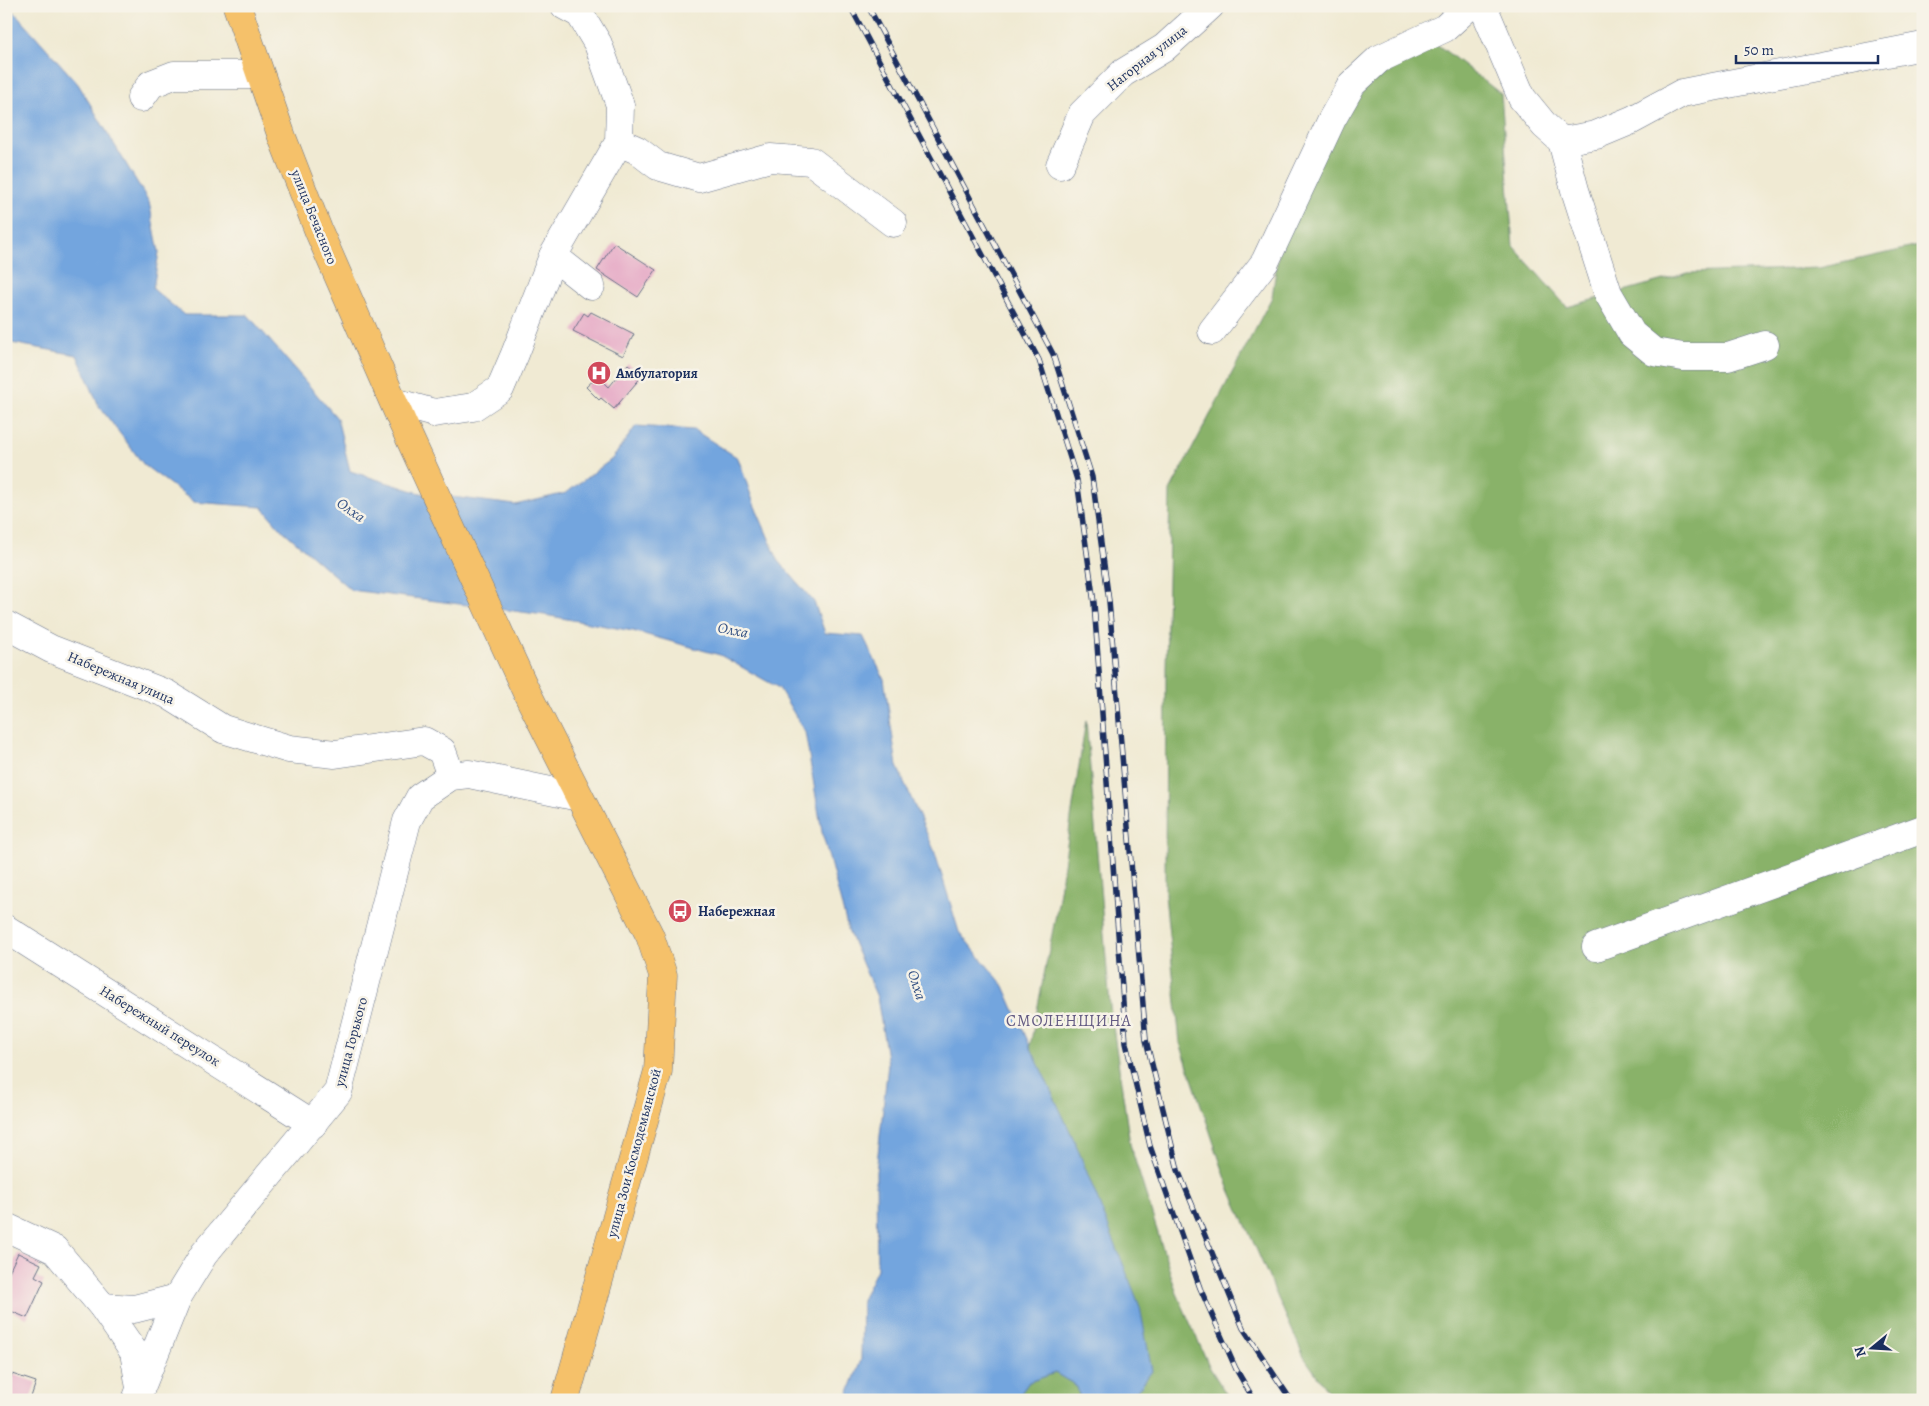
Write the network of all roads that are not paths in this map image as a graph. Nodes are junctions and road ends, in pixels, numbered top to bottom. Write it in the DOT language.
graph roads {
  1 [pos="237,6"];
  2 [pos="565,6"];
  3 [pos="1210,6"];
  4 [pos="1469,6"];
  5 [pos="1483,6"];
  6 [pos="1923,46"];
  7 [pos="260,75"];
  8 [pos="141,98"];
  9 [pos="1562,141"];
  10 [pos="618,142"];
  11 [pos="1060,165"];
  12 [pos="893,223"];
  13 [pos="552,256"];
  14 [pos="592,286"];
  15 [pos="1212,331"];
  16 [pos="1764,345"];
  17 [pos="398,413"];
  18 [pos="6,625"];
  19 [pos="526,691"];
  20 [pos="451,776"];
  21 [pos="579,798"];
  22 [pos="1923,829"];
  23 [pos="6,928"];
  24 [pos="1596,947"];
  25 [pos="313,1124"];
  26 [pos="6,1227"];
  27 [pos="177,1298"];
  28 [pos="103,1307"];
  29 [pos="138,1394"];
  30 [pos="565,1400"];
  1 -- 7 [label="main road, улица Бечасного"];
  2 -- 10 [label="street"];
  3 -- 11 [label="street, Нагорная улица"];
  4 -- 15 [label="street"];
  5 -- 9 [label="street"];
  6 -- 9 [label="street"];
  7 -- 8 [label="street"];
  7 -- 17 [label="main road, улица Бечасного"];
  9 -- 16 [label="street"];
  10 -- 12 [label="street"];
  10 -- 13 [label="street"];
  13 -- 14 [label="street"];
  13 -- 17 [label="street"];
  17 -- 19 [label="main road, улица Бечасного"];
  18 -- 20 [label="street, Набережная улица"];
  19 -- 21 [label="main road, улица Зои Космодемьянской"];
  20 -- 21 [label="street"];
  20 -- 25 [label="street, улица Горького"];
  21 -- 30 [label="main road, улица Зои Космодемьянской"];
  22 -- 24 [label="street"];
  23 -- 25 [label="street, Набережный переулок"];
  25 -- 27 [label="street, улица Горького"];
  26 -- 28 [label="street"];
  27 -- 28 [label="street"];
  27 -- 29 [label="street, улица Горького"];
  28 -- 29 [label="street"];
}
